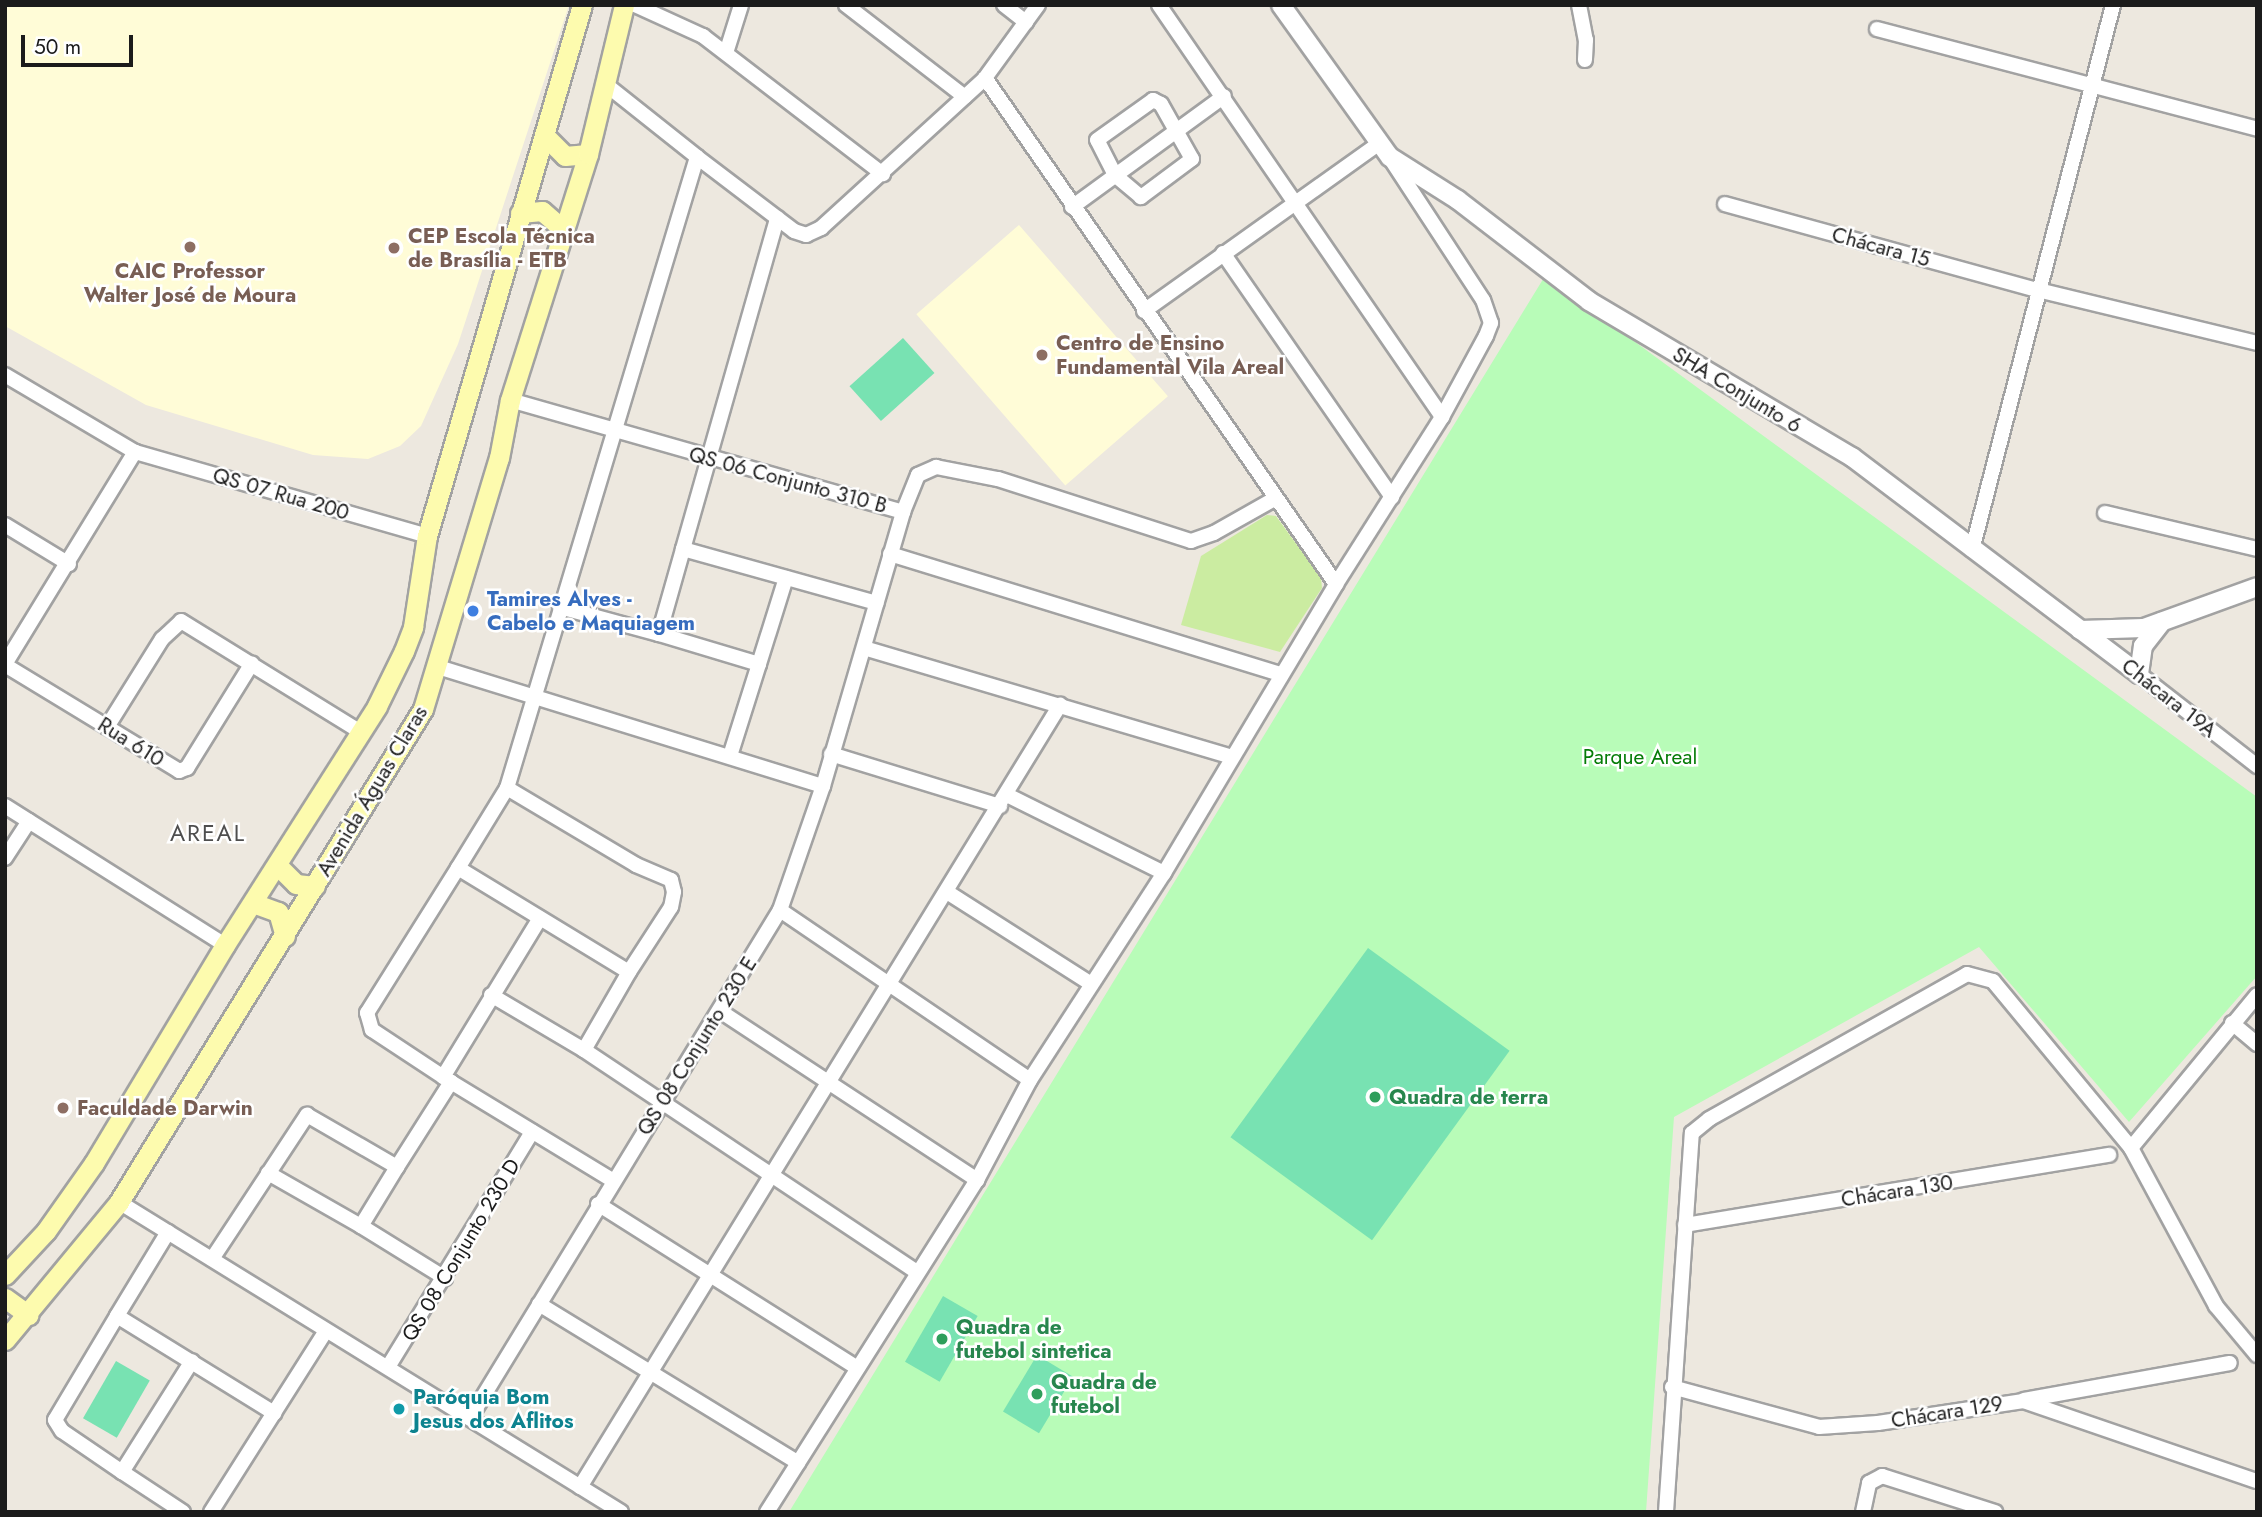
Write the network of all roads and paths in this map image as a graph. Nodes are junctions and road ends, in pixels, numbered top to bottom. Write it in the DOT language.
graph roads {
  1 [pos="582,5"];
  2 [pos="624,5"];
  3 [pos="635,5"];
  4 [pos="741,5"];
  5 [pos="846,5"];
  6 [pos="1004,5"];
  7 [pos="1038,5"];
  8 [pos="1159,5"];
  9 [pos="1579,5"];
  10 [pos="2113,5"];
  11 [pos="1288,8"];
  12 [pos="1026,22"];
  13 [pos="1877,29"];
  14 [pos="726,53"];
  15 [pos="1585,60"];
  16 [pos="985,78"];
  17 [pos="604,83"];
  18 [pos="2089,85"];
  19 [pos="1224,96"];
  20 [pos="965,97"];
  21 [pos="1175,128"];
  22 [pos="2257,129"];
  23 [pos="545,136"];
  24 [pos="1384,151"];
  25 [pos="588,154"];
  26 [pos="697,157"];
  27 [pos="883,174"];
  28 [pos="1115,175"];
  29 [pos="1298,204"];
  30 [pos="1725,204"];
  31 [pos="1072,206"];
  32 [pos="520,213"];
  33 [pos="778,218"];
  34 [pos="563,229"];
  35 [pos="1223,253"];
  36 [pos="2038,290"];
  37 [pos="1144,311"];
  38 [pos="2257,343"];
  39 [pos="5,375"];
  40 [pos="510,400"];
  41 [pos="1443,417"];
  42 [pos="615,432"];
  43 [pos="135,452"];
  44 [pos="707,458"];
  45 [pos="1392,497"];
  46 [pos="1276,498"];
  47 [pos="903,512"];
  48 [pos="2105,513"];
  49 [pos="5,525"];
  50 [pos="426,536"];
  51 [pos="683,549"];
  52 [pos="1972,550"];
  53 [pos="2257,550"];
  54 [pos="890,554"];
  55 [pos="69,564"];
  56 [pos="786,578"];
  57 [pos="1336,584"];
  58 [pos="2257,587"];
  59 [pos="877,603"];
  60 [pos="560,607"];
  61 [pos="2162,622"];
  62 [pos="2080,630"];
  63 [pos="659,634"];
  64 [pos="864,648"];
  65 [pos="252,663"];
  66 [pos="759,664"];
  67 [pos="5,665"];
  68 [pos="438,667"];
  69 [pos="1281,674"];
  70 [pos="2139,674"];
  71 [pos="536,699"];
  72 [pos="1060,705"];
  73 [pos="107,727"];
  74 [pos="361,732"];
  75 [pos="831,754"];
  76 [pos="730,756"];
  77 [pos="1232,757"];
  78 [pos="2257,766"];
  79 [pos="823,786"];
  80 [pos="508,788"];
  81 [pos="1004,800"];
  82 [pos="5,806"];
  83 [pos="29,821"];
  84 [pos="5,858"];
  85 [pos="277,865"];
  86 [pos="458,868"];
  87 [pos="1164,873"];
  88 [pos="315,886"];
  89 [pos="947,892"];
  90 [pos="253,903"];
  91 [pos="780,910"];
  92 [pos="540,918"];
  93 [pos="285,936"];
  94 [pos="225,945"];
  95 [pos="629,972"];
  96 [pos="889,982"];
  97 [pos="1090,983"];
  98 [pos="491,995"];
  99 [pos="2257,995"];
  100 [pos="720,1012"];
  101 [pos="2232,1023"];
  102 [pos="2257,1044"];
  103 [pos="584,1050"];
  104 [pos="447,1079"];
  105 [pos="1030,1080"];
  106 [pos="828,1081"];
  107 [pos="663,1103"];
  108 [pos="532,1132"];
  109 [pos="2131,1148"];
  110 [pos="2109,1155"];
  111 [pos="397,1167"];
  112 [pos="268,1173"];
  113 [pos="769,1177"];
  114 [pos="612,1180"];
  115 [pos="977,1180"];
  116 [pos="119,1202"];
  117 [pos="598,1204"];
  118 [pos="1685,1224"];
  119 [pos="361,1226"];
  120 [pos="168,1232"];
  121 [pos="212,1259"];
  122 [pos="917,1272"];
  123 [pos="5,1275"];
  124 [pos="709,1276"];
  125 [pos="445,1278"];
  126 [pos="5,1298"];
  127 [pos="539,1304"];
  128 [pos="28,1315"];
  129 [pos="117,1316"];
  130 [pos="327,1331"];
  131 [pos="5,1340"];
  132 [pos="2257,1355"];
  133 [pos="192,1361"];
  134 [pos="2230,1363"];
  135 [pos="388,1367"];
  136 [pos="856,1367"];
  137 [pos="649,1369"];
  138 [pos="1672,1387"];
  139 [pos="2023,1401"];
  140 [pos="274,1413"];
  141 [pos="470,1418"];
  142 [pos="799,1463"];
  143 [pos="122,1472"];
  144 [pos="2257,1481"];
  145 [pos="580,1486"];
  146 [pos="183,1512"];
  147 [pos="211,1512"];
  148 [pos="621,1512"];
  149 [pos="767,1512"];
  150 [pos="1666,1512"];
  151 [pos="1863,1512"];
  152 [pos="1995,1512"];
  1 -- 23 [label="main road, Avenida Águas Claras"];
  2 -- 17 [label="main road, Avenida Águas Claras"];
  3 -- 14 [label="street"];
  4 -- 14 [label="street"];
  5 -- 20 [label="street"];
  6 -- 12 [label="street"];
  7 -- 12 [label="street"];
  8 -- 19 [label="street"];
  9 -- 15 [label="street"];
  10 -- 18 [label="street"];
  11 -- 24 [label="street"];
  12 -- 16 [label="street"];
  13 -- 18 [label="street"];
  14 -- 27 [label="street"];
  16 -- 20 [label="street"];
  16 -- 31 [label="street"];
  17 -- 25 [label="main road, Avenida Águas Claras"];
  17 -- 26 [label="street"];
  18 -- 22 [label="street"];
  18 -- 36 [label="street"];
  19 -- 21 [label="street"];
  19 -- 29 [label="street"];
  20 -- 27 [label="street"];
  21 -- 28 [label="street"];
  21 -- 28 [label="street"];
  21 -- 28 [label="street"];
  23 -- 25 [label="main road"];
  23 -- 32 [label="main road, Avenida Águas Claras"];
  24 -- 29 [label="street"];
  24 -- 41 [label="street"];
  24 -- 52 [label="street, SHA Conjunto 6"];
  25 -- 34 [label="main road, Avenida Águas Claras"];
  26 -- 33 [label="street"];
  26 -- 42 [label="street"];
  27 -- 33 [label="street"];
  28 -- 31 [label="street"];
  29 -- 35 [label="street"];
  29 -- 41 [label="street"];
  30 -- 36 [label="street, Chácara 15"];
  31 -- 37 [label="street"];
  32 -- 34 [label="main road"];
  32 -- 50 [label="main road, Avenida Águas Claras"];
  33 -- 44 [label="street"];
  34 -- 40 [label="main road, Avenida Águas Claras"];
  35 -- 37 [label="street"];
  35 -- 45 [label="street"];
  36 -- 38 [label="street, Chácara 15"];
  36 -- 52 [label="street"];
  37 -- 46 [label="street"];
  39 -- 43 [label="street, QS 07 Rua 200"];
  40 -- 42 [label="street, QS 06 Conjunto 310 B"];
  40 -- 68 [label="main road, Avenida Águas Claras"];
  41 -- 45 [label="street"];
  42 -- 44 [label="street, QS 06 Conjunto 310 B"];
  42 -- 60 [label="street"];
  43 -- 50 [label="street, QS 07 Rua 200"];
  43 -- 55 [label="street"];
  44 -- 47 [label="street, QS 06 Conjunto 310 B"];
  44 -- 51 [label="street"];
  45 -- 57 [label="street"];
  46 -- 47 [label="street, QS 06 Conjunto 310 B"];
  46 -- 57 [label="street"];
  47 -- 54 [label="street, QS 08 Conjunto 230 E"];
  48 -- 53 [label="street"];
  49 -- 55 [label="street"];
  50 -- 74 [label="main road, Avenida Águas Claras"];
  51 -- 56 [label="street"];
  51 -- 63 [label="street"];
  52 -- 62 [label="street, SHA Conjunto 6"];
  54 -- 59 [label="street, QS 08 Conjunto 230 E"];
  54 -- 69 [label="street"];
  55 -- 67 [label="street"];
  56 -- 59 [label="street"];
  56 -- 66 [label="street"];
  57 -- 69 [label="street"];
  58 -- 61 [label="street"];
  59 -- 64 [label="street, QS 08 Conjunto 230 E"];
  60 -- 63 [label="street"];
  60 -- 71 [label="street"];
  61 -- 62 [label="street"];
  61 -- 70 [label="street"];
  62 -- 70 [label="street, Chácara 19A"];
  63 -- 66 [label="street"];
  64 -- 72 [label="street"];
  64 -- 75 [label="street, QS 08 Conjunto 230 E"];
  65 -- 73 [label="street"];
  65 -- 73 [label="street, Rua 610"];
  65 -- 74 [label="street"];
  66 -- 76 [label="street"];
  67 -- 73 [label="street, Rua 610"];
  68 -- 71 [label="street"];
  68 -- 88 [label="main road, Avenida Águas Claras"];
  69 -- 77 [label="street"];
  70 -- 78 [label="street, Chácara 19A"];
  71 -- 76 [label="street"];
  71 -- 80 [label="street"];
  72 -- 77 [label="street"];
  72 -- 81 [label="street"];
  74 -- 85 [label="main road, Avenida Águas Claras"];
  75 -- 79 [label="street, QS 08 Conjunto 230 E"];
  75 -- 81 [label="street"];
  76 -- 79 [label="street"];
  77 -- 87 [label="street"];
  79 -- 91 [label="street, QS 08 Conjunto 230 E"];
  80 -- 86 [label="street"];
  80 -- 95 [label="street"];
  81 -- 87 [label="street"];
  81 -- 89 [label="street"];
  82 -- 83 [label="street"];
  83 -- 84 [label="street"];
  83 -- 94 [label="street"];
  85 -- 88 [label="main road"];
  85 -- 90 [label="main road, Avenida Águas Claras"];
  86 -- 92 [label="street"];
  86 -- 104 [label="street"];
  87 -- 97 [label="street"];
  88 -- 93 [label="main road, Avenida Águas Claras"];
  89 -- 96 [label="street"];
  89 -- 97 [label="street"];
  90 -- 93 [label="main road"];
  90 -- 94 [label="main road, Avenida Águas Claras"];
  91 -- 96 [label="street"];
  91 -- 100 [label="street, QS 08 Conjunto 230 E"];
  92 -- 95 [label="street"];
  92 -- 98 [label="street"];
  93 -- 116 [label="main road, Avenida Águas Claras"];
  94 -- 123 [label="main road, Avenida Águas Claras"];
  95 -- 103 [label="street"];
  96 -- 105 [label="street"];
  96 -- 106 [label="street"];
  97 -- 105 [label="street"];
  98 -- 103 [label="street"];
  98 -- 104 [label="street"];
  99 -- 101 [label="street"];
  100 -- 106 [label="street"];
  100 -- 107 [label="street, QS 08 Conjunto 230 E"];
  101 -- 102 [label="street"];
  101 -- 109 [label="street"];
  103 -- 107 [label="street"];
  104 -- 108 [label="street"];
  104 -- 111 [label="street"];
  105 -- 115 [label="street"];
  106 -- 113 [label="street"];
  106 -- 115 [label="street"];
  107 -- 113 [label="street"];
  107 -- 114 [label="street, QS 08 Conjunto 230 E"];
  108 -- 114 [label="street"];
  108 -- 125 [label="street, QS 08 Conjunto 230 D"];
  109 -- 118 [label="street"];
  109 -- 132 [label="street"];
  110 -- 118 [label="street, Chácara 130"];
  111 -- 112 [label="street"];
  111 -- 119 [label="street"];
  112 -- 119 [label="street"];
  112 -- 121 [label="street"];
  113 -- 122 [label="street"];
  113 -- 124 [label="street"];
  114 -- 117 [label="street, QS 08 Conjunto 230 E"];
  115 -- 122 [label="street"];
  116 -- 120 [label="street"];
  116 -- 128 [label="main road, Avenida Águas Claras"];
  117 -- 124 [label="street"];
  117 -- 127 [label="street, QS 08 Conjunto 230 E"];
  118 -- 138 [label="street"];
  119 -- 125 [label="street"];
  120 -- 121 [label="street"];
  120 -- 129 [label="street"];
  121 -- 130 [label="street"];
  122 -- 136 [label="street"];
  124 -- 136 [label="street"];
  124 -- 137 [label="street"];
  125 -- 135 [label="street, QS 08 Conjunto 230 D"];
  126 -- 128 [label="main road"];
  127 -- 137 [label="street"];
  127 -- 141 [label="street, QS 08 Conjunto 230 E"];
  128 -- 131 [label="main road, Avenida Águas Claras"];
  129 -- 133 [label="street"];
  129 -- 143 [label="street"];
  130 -- 135 [label="street"];
  130 -- 140 [label="street"];
  133 -- 140 [label="street"];
  133 -- 143 [label="street"];
  134 -- 139 [label="street"];
  135 -- 141 [label="street"];
  136 -- 142 [label="street"];
  137 -- 142 [label="street"];
  137 -- 145 [label="street"];
  138 -- 139 [label="street, Chácara 129"];
  138 -- 150 [label="street"];
  139 -- 144 [label="street, Chácara 129"];
  140 -- 147 [label="street"];
  141 -- 145 [label="street"];
  142 -- 149 [label="street"];
  143 -- 146 [label="street"];
  145 -- 148 [label="street"];
  151 -- 152 [label="street"];
}
